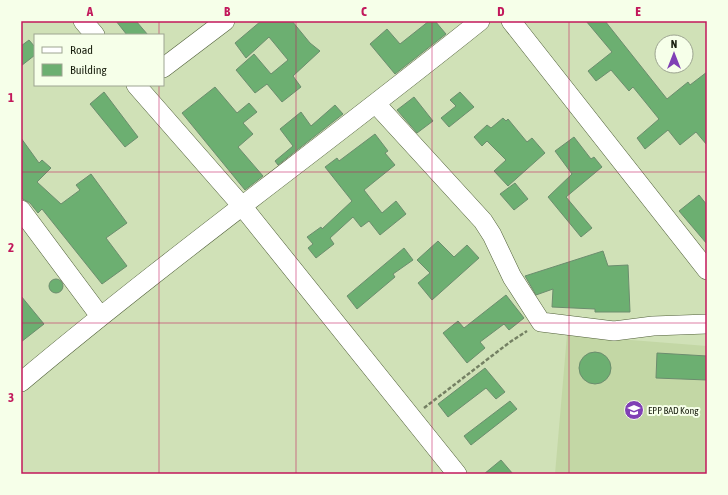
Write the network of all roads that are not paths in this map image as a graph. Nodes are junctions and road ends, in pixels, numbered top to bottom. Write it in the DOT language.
graph roads {
  1 [pos="83,21"];
  2 [pos="225,21"];
  3 [pos="480,21"];
  4 [pos="511,21"];
  5 [pos="94,34"];
  6 [pos="164,67"];
  7 [pos="138,86"];
  8 [pos="376,104"];
  9 [pos="242,206"];
  10 [pos="21,210"];
  11 [pos="707,270"];
  12 [pos="100,316"];
  13 [pos="707,324"];
  14 [pos="21,382"];
  15 [pos="457,474"];
  1 -- 5 [label="street"];
  2 -- 6 [label="street"];
  3 -- 8 [label="street"];
  4 -- 11 [label="street"];
  7 -- 9 [label="street"];
  8 -- 9 [label="street"];
  8 -- 13 [label="street"];
  9 -- 12 [label="street"];
  9 -- 15 [label="street"];
  10 -- 12 [label="street"];
  12 -- 14 [label="street"];
}
